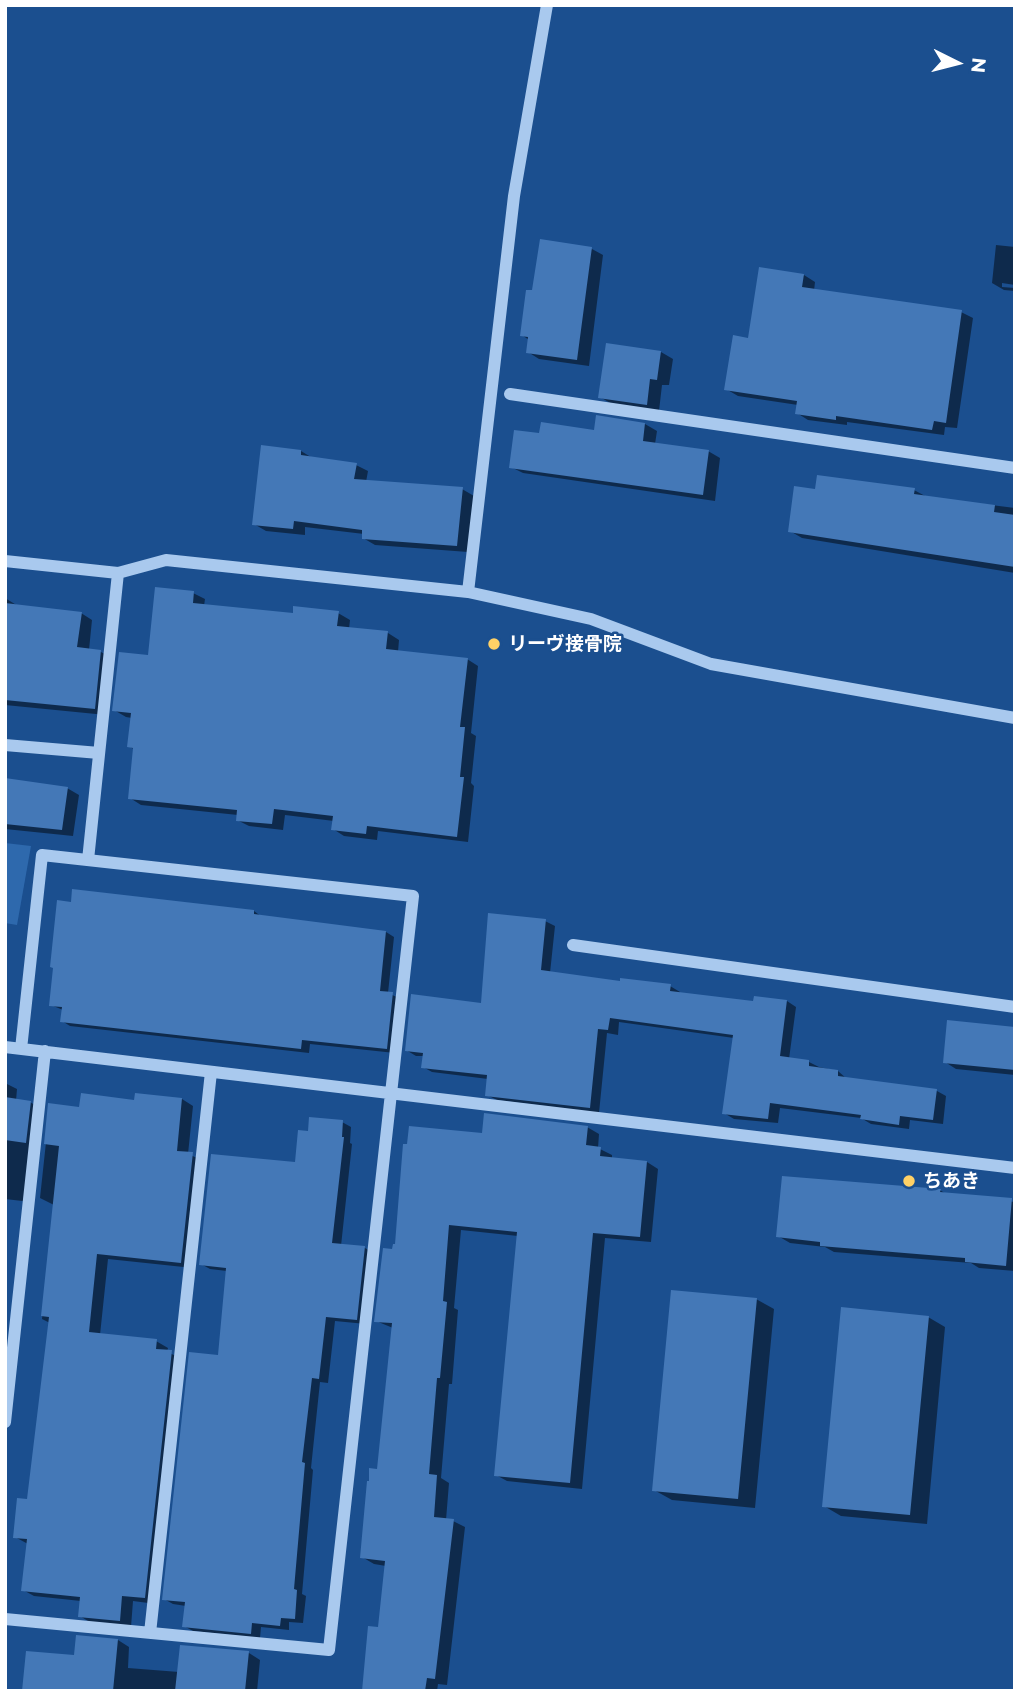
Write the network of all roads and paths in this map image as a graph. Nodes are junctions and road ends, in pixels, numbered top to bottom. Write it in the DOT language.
graph roads {
  1 [pos="547,5"];
  2 [pos="510,394"];
  3 [pos="1015,468"];
  4 [pos="5,561"];
  5 [pos="118,573"];
  6 [pos="468,592"];
  7 [pos="1015,718"];
  8 [pos="5,745"];
  9 [pos="99,753"];
  10 [pos="88,860"];
  11 [pos="573,946"];
  12 [pos="1015,1007"];
  13 [pos="5,1047"];
  14 [pos="21,1049"];
  15 [pos="45,1051"];
  16 [pos="211,1072"];
  17 [pos="392,1093"];
  18 [pos="1015,1168"];
  19 [pos="5,1422"];
  20 [pos="5,1619"];
  21 [pos="150,1633"];
  1 -- 6 [label="street"];
  2 -- 3 [label="street"];
  4 -- 5 [label="street"];
  5 -- 6 [label="street"];
  5 -- 9 [label="street"];
  6 -- 7 [label="street"];
  8 -- 9 [label="street"];
  9 -- 10 [label="street"];
  10 -- 14 [label="street"];
  10 -- 17 [label="street"];
  11 -- 12 [label="street"];
  13 -- 14 [label="street"];
  14 -- 15 [label="street"];
  15 -- 16 [label="street"];
  15 -- 19 [label="street"];
  16 -- 17 [label="street"];
  16 -- 21 [label="street"];
  17 -- 18 [label="street"];
  17 -- 21 [label="street"];
  20 -- 21 [label="street"];
}
